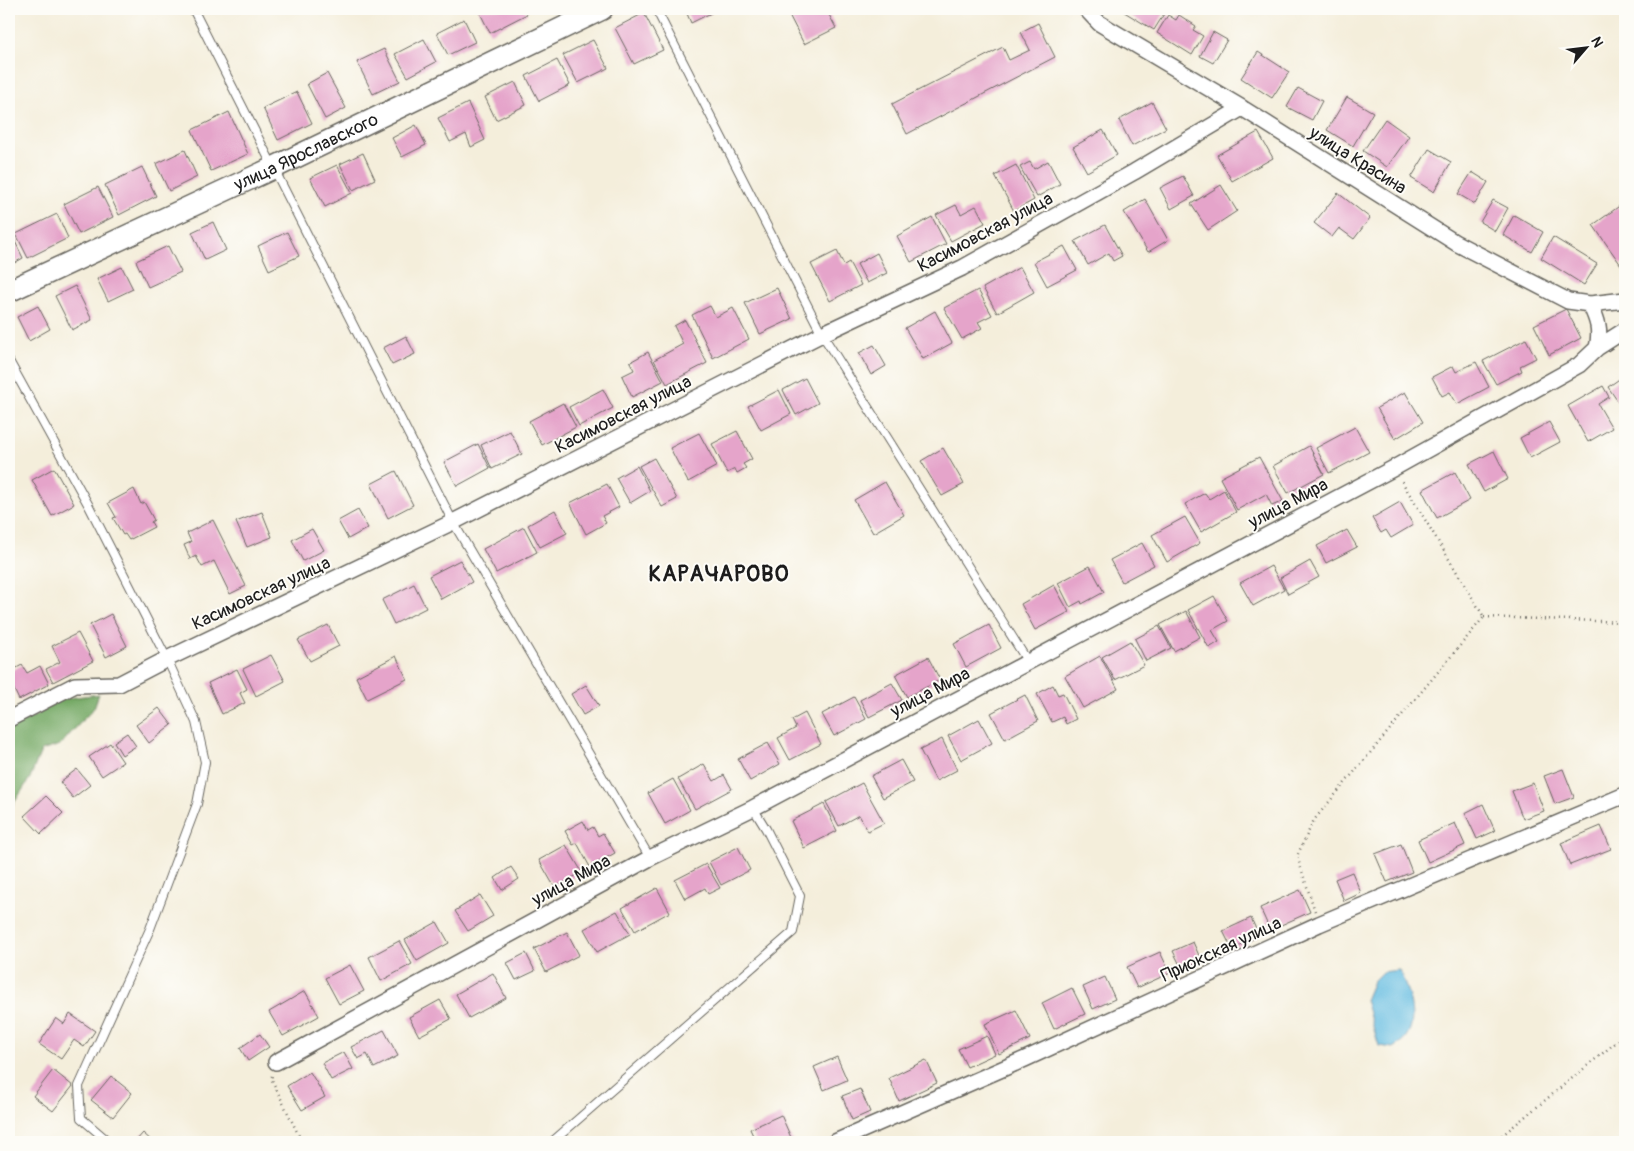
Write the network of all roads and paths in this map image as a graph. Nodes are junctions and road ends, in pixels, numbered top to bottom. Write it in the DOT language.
graph roads {
  1 [pos="193,9"];
  2 [pos="602,9"];
  3 [pos="656,9"];
  4 [pos="1086,9"];
  5 [pos="1242,108"];
  6 [pos="273,168"];
  7 [pos="9,291"];
  8 [pos="1625,300"];
  9 [pos="1590,304"];
  10 [pos="1625,330"];
  11 [pos="822,334"];
  12 [pos="1597,348"];
  13 [pos="9,361"];
  14 [pos="1394,468"];
  15 [pos="453,522"];
  16 [pos="1484,616"];
  17 [pos="1625,622"];
  18 [pos="166,659"];
  19 [pos="1028,662"];
  20 [pos="9,719"];
  21 [pos="1625,795"];
  22 [pos="753,808"];
  23 [pos="650,858"];
  24 [pos="1319,924"];
  25 [pos="1625,1035"];
  26 [pos="276,1062"];
  27 [pos="109,1142"];
  28 [pos="302,1142"];
  29 [pos="552,1142"];
  30 [pos="835,1142"];
  31 [pos="1494,1142"];
  1 -- 6 [label="lane"];
  2 -- 6 [label="street, улица Ярославского"];
  3 -- 11 [label="lane"];
  4 -- 5 [label="street, улица Красина"];
  5 -- 9 [label="street, улица Красина"];
  5 -- 11 [label="street, Касимовская улица"];
  6 -- 7 [label="street, улица Ярославского"];
  6 -- 15 [label="lane"];
  8 -- 9 [label="street, улица Красина"];
  9 -- 12 [label="street"];
  10 -- 12 [label="street, улица Мира"];
  11 -- 15 [label="street, Касимовская улица"];
  11 -- 19 [label="lane"];
  12 -- 14 [label="street, улица Мира"];
  13 -- 18 [label="lane"];
  14 -- 16 [label="path"];
  14 -- 19 [label="street, улица Мира"];
  15 -- 18 [label="street, Касимовская улица"];
  15 -- 23 [label="lane"];
  16 -- 17 [label="path"];
  16 -- 24 [label="path"];
  18 -- 20 [label="street, Касимовская улица"];
  18 -- 27 [label="lane"];
  19 -- 22 [label="street, улица Мира"];
  21 -- 24 [label="street, Приокская улица"];
  22 -- 23 [label="street, улица Мира"];
  22 -- 29 [label="lane"];
  23 -- 26 [label="street, улица Мира"];
  24 -- 30 [label="street, Приокская улица"];
  25 -- 31 [label="path"];
  26 -- 28 [label="path"];
}
